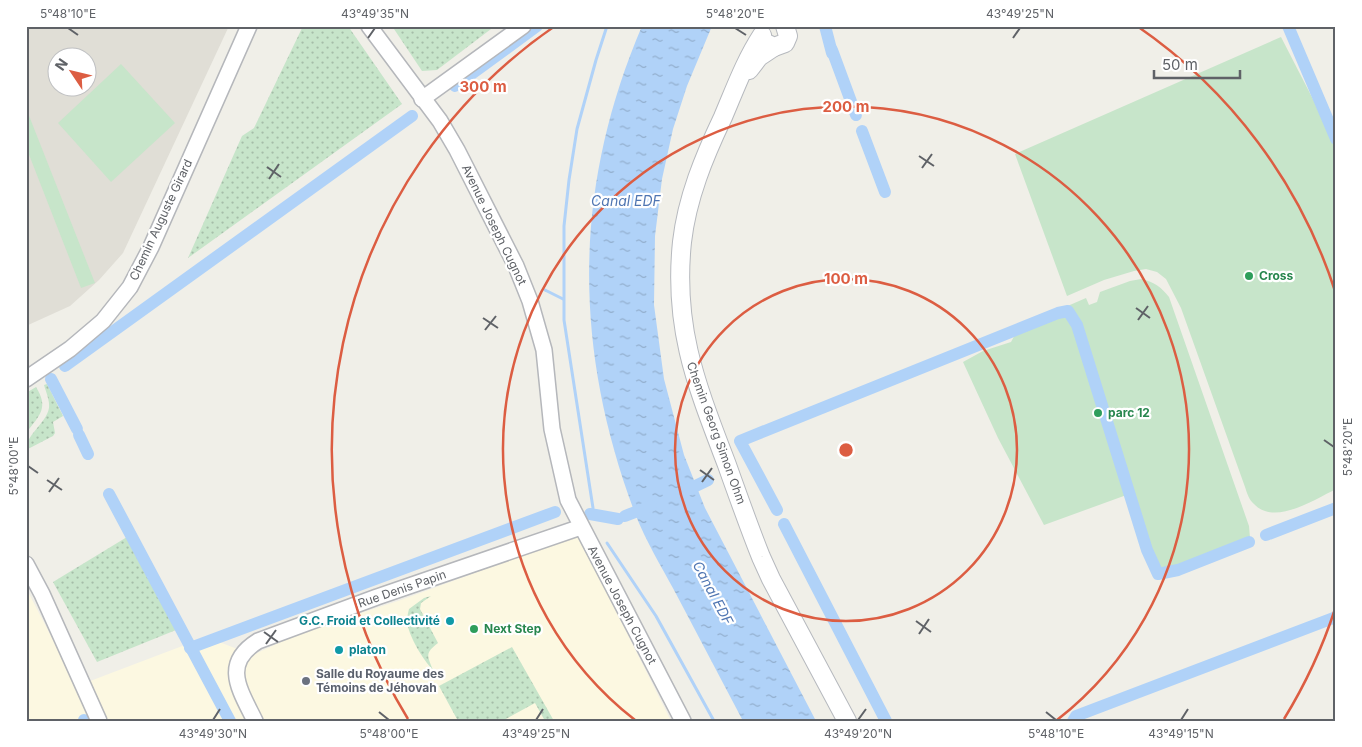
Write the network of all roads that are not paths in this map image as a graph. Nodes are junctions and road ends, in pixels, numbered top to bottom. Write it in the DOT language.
graph roads {
  1 [pos="249,26"];
  2 [pos="369,26"];
  3 [pos="523,26"];
  4 [pos="785,26"];
  5 [pos="764,33"];
  6 [pos="422,99"];
  7 [pos="26,379"];
  8 [pos="581,527"];
  9 [pos="26,564"];
  10 [pos="99,721"];
  11 [pos="255,721"];
  12 [pos="683,721"];
  13 [pos="847,721"];
  1 -- 7 [label="street, Chemin Auguste Girard"];
  2 -- 6 [label="street, Avenue Joseph Cugnot"];
  3 -- 6 [label="street"];
  4 -- 5 [label="main road, Chemin Georg Simon Ohm"];
  5 -- 13 [label="main road, Chemin Georg Simon Ohm"];
  6 -- 8 [label="street, Avenue Joseph Cugnot"];
  8 -- 11 [label="street, Rue Denis Papin"];
  8 -- 12 [label="street, Avenue Joseph Cugnot"];
  9 -- 10 [label="street"];
}
